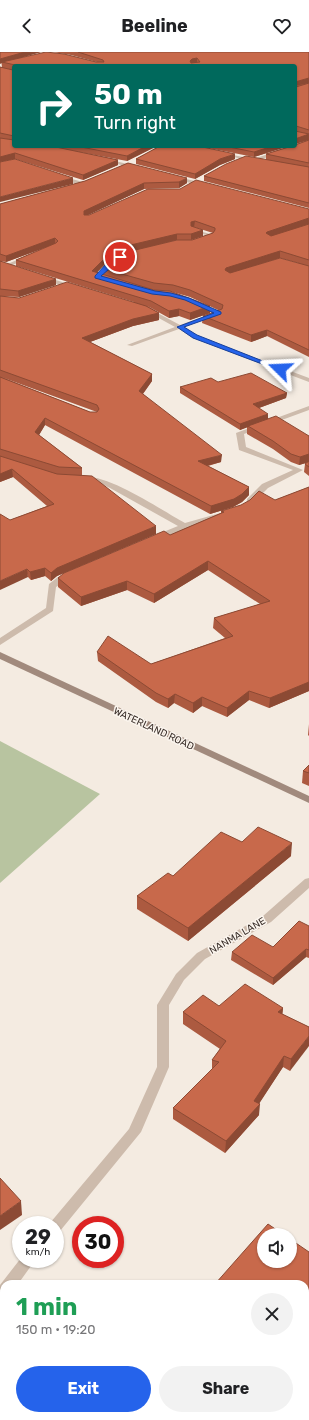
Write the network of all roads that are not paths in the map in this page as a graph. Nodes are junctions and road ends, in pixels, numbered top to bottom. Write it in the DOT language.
graph roads {
  1 [pos="288,149"];
  2 [pos="214,152"];
  3 [pos="98,159"];
  4 [pos="244,159"];
  5 [pos="135,161"];
  6 [pos="252,161"];
  7 [pos="233,163"];
  8 [pos="266,163"];
  9 [pos="128,165"];
  10 [pos="143,169"];
  11 [pos="115,170"];
  12 [pos="53,174"];
  13 [pos="166,175"];
  14 [pos="96,178"];
  15 [pos="202,179"];
  16 [pos="196,183"];
  17 [pos="83,184"];
  18 [pos="71,187"];
  19 [pos="211,187"];
  20 [pos="186,188"];
  21 [pos="194,230"];
  22 [pos="197,241"];
  23 [pos="33,255"];
  24 [pos="127,255"];
  25 [pos="3,265"];
  26 [pos="14,268"];
  27 [pos="36,276"];
  28 [pos="114,283"];
  29 [pos="66,285"];
  30 [pos="52,290"];
  31 [pos="81,290"];
  32 [pos="194,302"];
  33 [pos="141,308"];
  34 [pos="180,327"];
  35 [pos="130,345"];
  36 [pos="309,380"];
  37 [pos="309,408"];
  38 [pos="74,479"];
  39 [pos="246,505"];
  40 [pos="230,512"];
  41 [pos="184,526"];
  42 [pos="148,542"];
  43 [pos="76,573"];
  44 [pos="0,642"];
  45 [pos="0,655"];
  46 [pos="309,800"];
  47 [pos="309,882"];
  48 [pos="64,1217"];
  49 [pos="21,1268"];
  50 [pos="11,1280"];
  1 -- 6 [label="street"];
  2 -- 4 [label="street"];
  3 -- 9 [label="street"];
  4 -- 6 [label="street"];
  4 -- 7 [label="street"];
  5 -- 9 [label="street"];
  6 -- 8 [label="street"];
  9 -- 10 [label="street"];
  9 -- 11 [label="street"];
  12 -- 17 [label="street"];
  13 -- 16 [label="street"];
  14 -- 17 [label="street"];
  15 -- 16 [label="street"];
  16 -- 19 [label="street"];
  16 -- 20 [label="street"];
  17 -- 18 [label="street"];
  21 -- 22 [label="street"];
  23 -- 25 [label="street"];
  24 -- 28 [label="street"];
  25 -- 26 [label="street"];
  27 -- 29 [label="street"];
  29 -- 30 [label="street"];
  29 -- 31 [label="street"];
  32 -- 34 [label="street"];
  33 -- 34 [label="street"];
  34 -- 35 [label="street"];
  34 -- 36 [label="street"];
  37 -- 39 [label="street"];
  38 -- 41 [label="street"];
  40 -- 41 [label="street"];
  41 -- 42 [label="street"];
  43 -- 44 [label="street"];
  45 -- 46 [label="main road, WATERLAND ROAD"];
  47 -- 48 [label="street, NANMA LANE"];
  49 -- 50 [label="street"];
}
